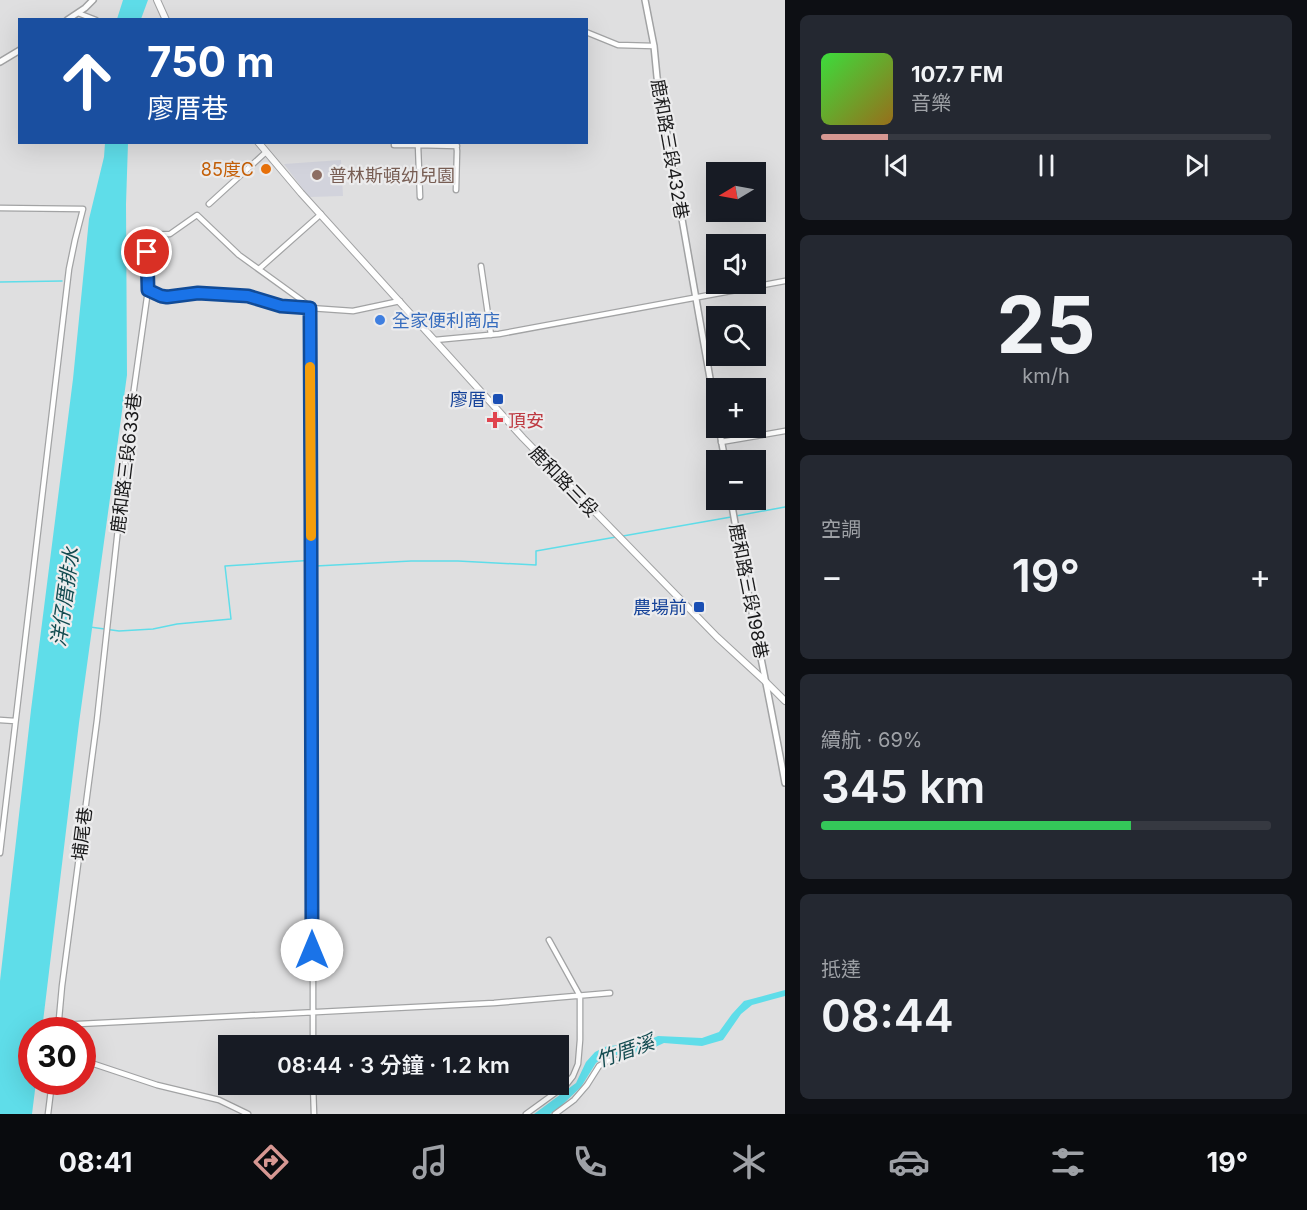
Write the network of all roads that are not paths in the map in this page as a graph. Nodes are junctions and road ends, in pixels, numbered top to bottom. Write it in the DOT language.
graph roads {
  1 [pos="93,0"];
  2 [pos="157,0"];
  3 [pos="645,0"];
  4 [pos="78,13"];
  5 [pos="70,18"];
  6 [pos="91,18"];
  7 [pos="165,18"];
  8 [pos="588,33"];
  9 [pos="654,46"];
  10 [pos="18,51"];
  11 [pos="0,62"];
  12 [pos="260,144"];
  13 [pos="456,144"];
  14 [pos="394,146"];
  15 [pos="418,146"];
  16 [pos="266,152"];
  17 [pos="456,190"];
  18 [pos="420,197"];
  19 [pos="209,204"];
  20 [pos="0,208"];
  21 [pos="321,214"];
  22 [pos="481,266"];
  23 [pos="259,269"];
  24 [pos="785,281"];
  25 [pos="148,290"];
  26 [pos="695,298"];
  27 [pos="400,302"];
  28 [pos="310,308"];
  29 [pos="491,334"];
  30 [pos="435,340"];
  31 [pos="710,378"];
  32 [pos="785,431"];
  33 [pos="720,438"];
  34 [pos="721,442"];
  35 [pos="723,450"];
  36 [pos="733,510"];
  37 [pos="105,637"];
  38 [pos="767,683"];
  39 [pos="785,701"];
  40 [pos="0,720"];
  41 [pos="15,721"];
  42 [pos="785,783"];
  43 [pos="0,853"];
  44 [pos="549,940"];
  45 [pos="610,993"];
  46 [pos="580,996"];
  47 [pos="313,1012"];
  48 [pos="59,1017"];
  49 [pos="96,1026"];
  50 [pos="313,1035"];
  51 [pos="619,1060"];
  52 [pos="96,1065"];
  53 [pos="50,1095"];
  54 [pos="313,1095"];
  55 [pos="48,1114"];
  56 [pos="249,1114"];
  57 [pos="314,1114"];
  58 [pos="526,1114"];
  59 [pos="555,1114"];
  1 -- 4 [label="street"];
  2 -- 7 [label="main road"];
  3 -- 9 [label="street, 鹿和路三段432巷"];
  4 -- 5 [label="street"];
  4 -- 6 [label="street"];
  8 -- 9 [label="street"];
  9 -- 26 [label="street, 鹿和路三段432巷"];
  10 -- 11 [label="street"];
  12 -- 16 [label="main road, 鹿和路三段"];
  13 -- 15 [label="street"];
  13 -- 17 [label="street"];
  14 -- 15 [label="street"];
  15 -- 18 [label="street"];
  16 -- 19 [label="street"];
  16 -- 21 [label="main road, 鹿和路三段"];
  20 -- 41 [label="street"];
  21 -- 23 [label="street"];
  21 -- 27 [label="main road, 鹿和路三段"];
  22 -- 29 [label="street"];
  23 -- 25 [label="street, 鹿和路三段633巷"];
  23 -- 28 [label="street"];
  24 -- 26 [label="street"];
  25 -- 28 [label="street"];
  25 -- 37 [label="street, 鹿和路三段633巷"];
  26 -- 29 [label="street"];
  26 -- 31 [label="street"];
  27 -- 28 [label="street"];
  27 -- 30 [label="main road, 鹿和路三段"];
  28 -- 47 [label="street"];
  29 -- 30 [label="street"];
  30 -- 38 [label="main road, 鹿和路三段"];
  32 -- 34 [label="street"];
  33 -- 34 [label="street"];
  34 -- 35 [label="street"];
  36 -- 38 [label="street, 鹿和路三段198巷"];
  37 -- 48 [label="street, 埔尾巷"];
  38 -- 39 [label="main road, 鹿和路三段"];
  38 -- 42 [label="street, 鹿和路三段198巷"];
  40 -- 41 [label="street"];
  41 -- 43 [label="street"];
  44 -- 46 [label="street"];
  45 -- 46 [label="street"];
  46 -- 47 [label="street"];
  46 -- 58 [label="street"];
  47 -- 49 [label="street"];
  47 -- 50 [label="street"];
  51 -- 59 [label="street"];
  52 -- 56 [label="street"];
  53 -- 55 [label="street"];
  54 -- 57 [label="street"];
}
